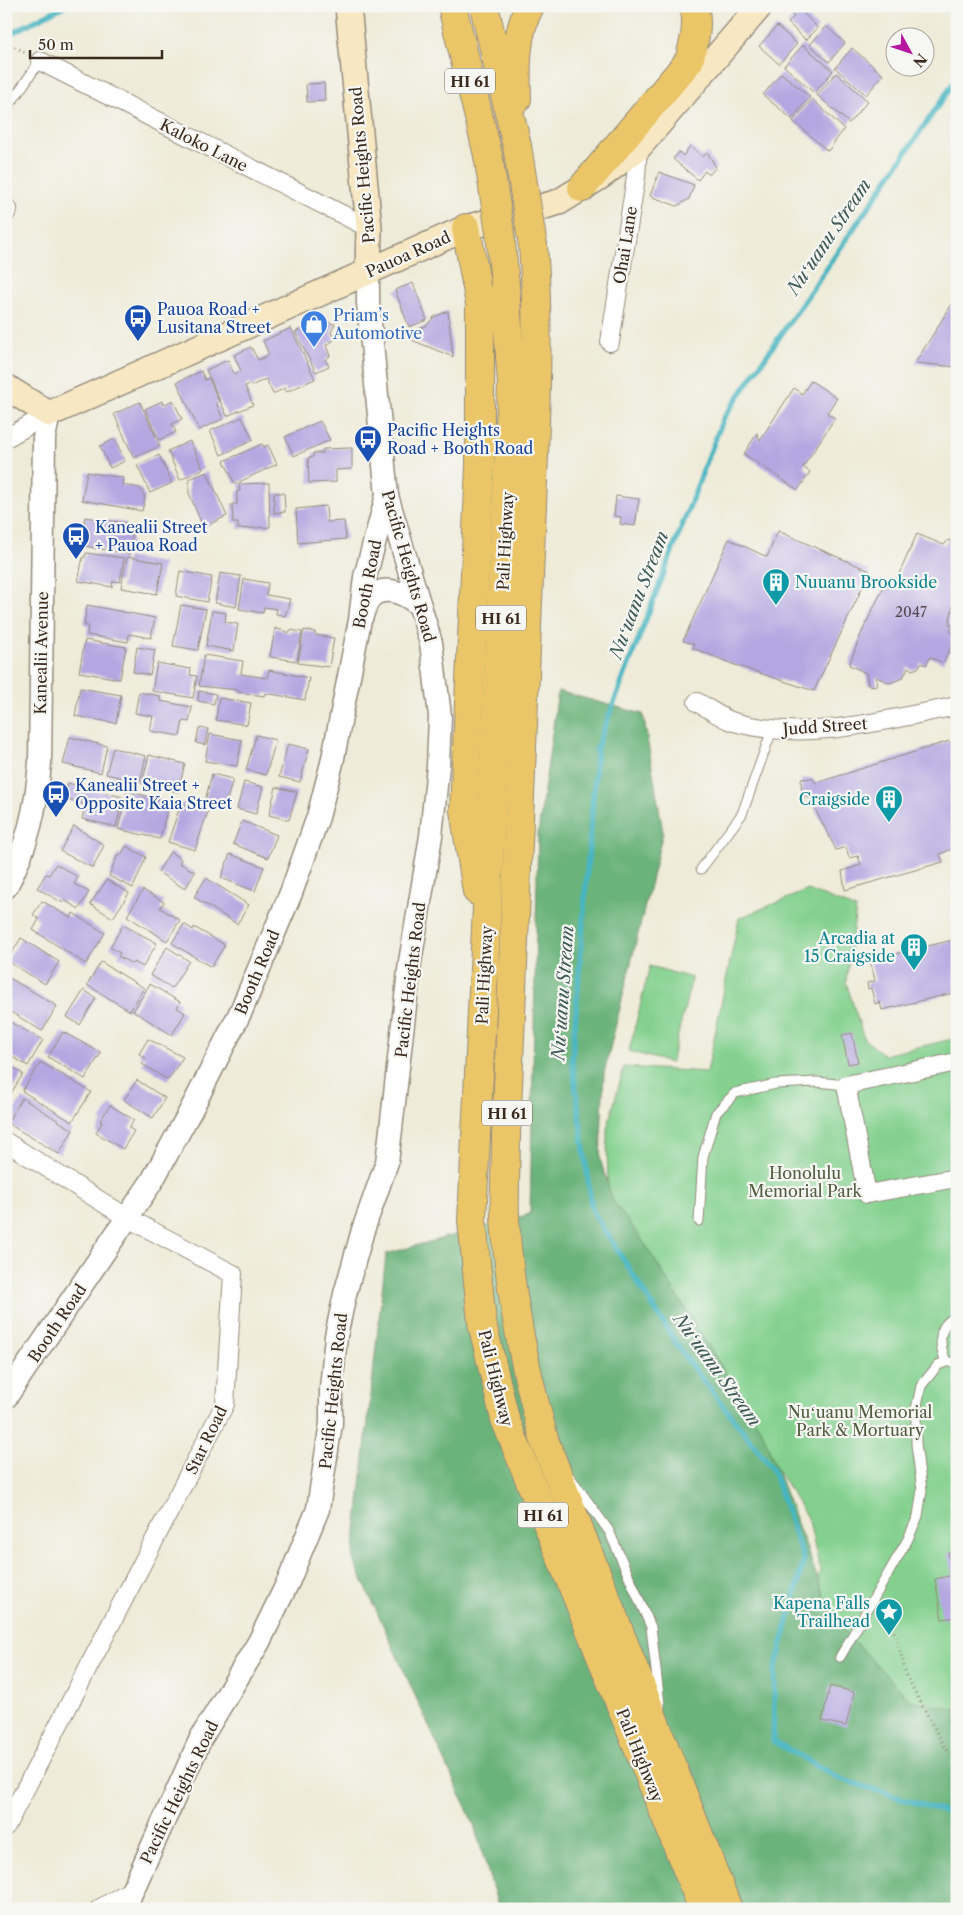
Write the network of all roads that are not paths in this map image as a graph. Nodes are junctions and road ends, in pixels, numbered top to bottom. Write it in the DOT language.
graph roads {
  1 [pos="348,6"];
  2 [pos="452,6"];
  3 [pos="484,6"];
  4 [pos="530,6"];
  5 [pos="694,6"];
  6 [pos="760,6"];
  7 [pos="40,61"];
  8 [pos="6,110"];
  9 [pos="517,146"];
  10 [pos="638,148"];
  11 [pos="582,188"];
  12 [pos="369,228"];
  13 [pos="466,228"];
  14 [pos="368,272"];
  15 [pos="610,342"];
  16 [pos="6,387"];
  17 [pos="49,414"];
  18 [pos="6,438"];
  19 [pos="387,496"];
  20 [pos="420,606"];
  21 [pos="360,620"];
  22 [pos="697,702"];
  23 [pos="957,706"];
  24 [pos="772,730"];
  25 [pos="700,869"];
  26 [pos="6,887"];
  27 [pos="486,952"];
  28 [pos="957,1062"];
  29 [pos="846,1086"];
  30 [pos="6,1142"];
  31 [pos="957,1178"];
  32 [pos="128,1218"];
  33 [pos="699,1221"];
  34 [pos="957,1316"];
  35 [pos="946,1362"];
  36 [pos="957,1362"];
  37 [pos="6,1397"];
  38 [pos="840,1657"];
  39 [pos="6,1826"];
  40 [pos="128,1899"];
  41 [pos="99,1909"];
  42 [pos="703,1909"];
  43 [pos="728,1909"];
  1 -- 12 [label="main road, Pacific Heights Road"];
  2 -- 27 [label="highway, Pali Highway / HI 61, bridge"];
  3 -- 9 [label="highway, Pali Highway / HI 61"];
  4 -- 9 [label="highway"];
  5 -- 11 [label="highway"];
  6 -- 10 [label="main road, Pauoa Road"];
  7 -- 8 [label="lane"];
  7 -- 12 [label="street, Kaloko Lane"];
  9 -- 43 [label="highway, Pali Highway / HI 61, bridge"];
  10 -- 11 [label="main road, Pauoa Road"];
  10 -- 15 [label="street, Ohai Lane"];
  11 -- 13 [label="main road, Pauoa Road"];
  12 -- 14 [label="main road, Pacific Heights Road"];
  13 -- 14 [label="main road, Pauoa Road"];
  13 -- 27 [label="highway"];
  14 -- 17 [label="main road, Pauoa Road"];
  14 -- 19 [label="street, Pacific Heights Road"];
  16 -- 17 [label="main road"];
  17 -- 18 [label="street, Pauoa Road"];
  17 -- 26 [label="street, Kanealii Avenue"];
  19 -- 20 [label="street, Pacific Heights Road"];
  19 -- 21 [label="street, Booth Road"];
  20 -- 21 [label="street"];
  20 -- 40 [label="street, Pacific Heights Road"];
  21 -- 32 [label="street, Booth Road"];
  22 -- 24 [label="street, Judd Street"];
  23 -- 24 [label="street, Judd Street"];
  24 -- 25 [label="lane"];
  27 -- 42 [label="highway, Pali Highway / HI 61"];
  28 -- 29 [label="street"];
  29 -- 31 [label="street"];
  29 -- 33 [label="lane"];
  30 -- 32 [label="street, Star Road"];
  32 -- 37 [label="street, Booth Road"];
  32 -- 39 [label="street, Star Road"];
  34 -- 35 [label="lane"];
  35 -- 36 [label="lane"];
  35 -- 38 [label="lane"];
  40 -- 41 [label="street"];
}
